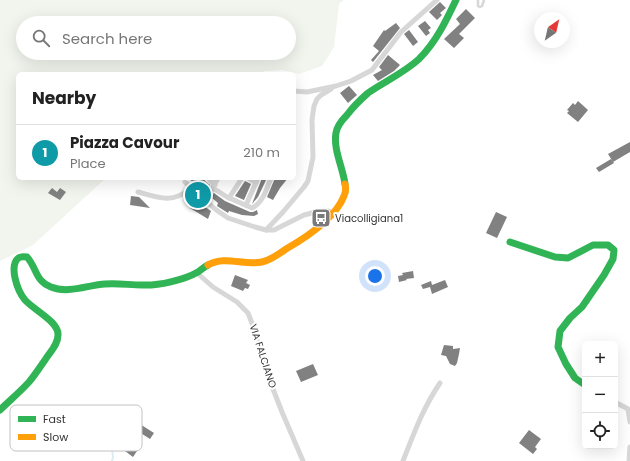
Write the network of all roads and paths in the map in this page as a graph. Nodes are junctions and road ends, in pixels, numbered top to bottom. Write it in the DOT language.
graph roads {
  1 [pos="437,0"];
  2 [pos="456,0"];
  3 [pos="478,0"];
  4 [pos="484,0"];
  5 [pos="336,86"];
  6 [pos="296,91"];
  7 [pos="209,180"];
  8 [pos="217,180"];
  9 [pos="241,180"];
  10 [pos="270,180"];
  11 [pos="257,181"];
  12 [pos="185,182"];
  13 [pos="191,188"];
  14 [pos="213,188"];
  15 [pos="138,192"];
  16 [pos="229,198"];
  17 [pos="246,205"];
  18 [pos="333,214"];
  19 [pos="266,230"];
  20 [pos="510,242"];
  21 [pos="196,272"];
  22 [pos="440,383"];
  23 [pos="582,383"];
  24 [pos="618,404"];
  25 [pos="0,410"];
  26 [pos="630,422"];
  27 [pos="630,447"];
  28 [pos="303,461"];
  29 [pos="403,461"];
  30 [pos="629,461"];
  1 -- 5 [label="street"];
  2 -- 18 [label="street"];
  3 -- 4 [label="lane"];
  5 -- 6 [label="street"];
  5 -- 19 [label="street"];
  7 -- 14 [label="street"];
  8 -- 14 [label="street"];
  9 -- 16 [label="street"];
  10 -- 17 [label="street"];
  11 -- 17 [label="street"];
  12 -- 13 [label="street"];
  13 -- 15 [label="street"];
  13 -- 19 [label="street"];
  14 -- 16 [label="street"];
  16 -- 17 [label="street"];
  18 -- 19 [label="street"];
  18 -- 21 [label="street"];
  20 -- 23 [label="street"];
  21 -- 25 [label="street"];
  21 -- 28 [label="street, VIA FALCIANO"];
  22 -- 29 [label="street"];
  24 -- 26 [label="street"];
  27 -- 30 [label="street"];
}
